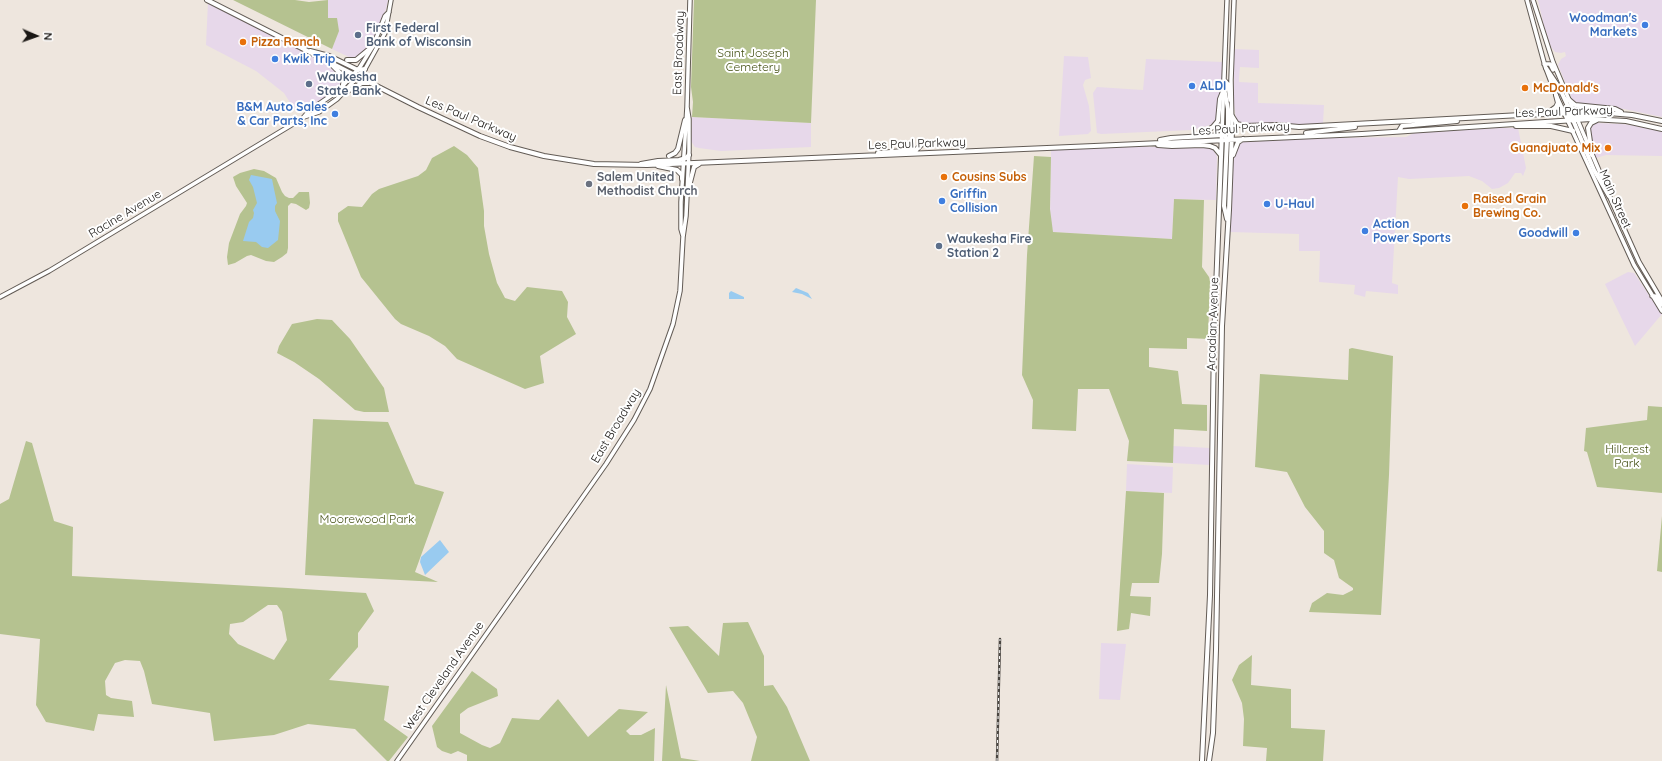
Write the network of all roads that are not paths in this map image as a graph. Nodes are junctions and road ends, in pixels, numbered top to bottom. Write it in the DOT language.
graph roads {
  1 [pos="207,0"];
  2 [pos="391,0"];
  3 [pos="690,0"];
  4 [pos="1227,0"];
  5 [pos="1234,0"];
  6 [pos="1527,0"];
  7 [pos="1534,0"];
  8 [pos="388,12"];
  9 [pos="373,46"];
  10 [pos="302,49"];
  11 [pos="1550,53"];
  12 [pos="347,60"];
  13 [pos="329,62"];
  14 [pos="1545,66"];
  15 [pos="359,68"];
  16 [pos="365,69"];
  17 [pos="362,73"];
  18 [pos="354,74"];
  19 [pos="359,77"];
  20 [pos="1224,80"];
  21 [pos="371,83"];
  22 [pos="343,85"];
  23 [pos="1563,86"];
  24 [pos="1224,88"];
  25 [pos="344,93"];
  26 [pos="1556,95"];
  27 [pos="1568,99"];
  28 [pos="687,107"];
  29 [pos="1232,107"];
  30 [pos="1565,113"];
  31 [pos="1546,114"];
  32 [pos="1624,114"];
  33 [pos="1232,116"];
  34 [pos="1573,117"];
  35 [pos="303,118"];
  36 [pos="1475,118"];
  37 [pos="1601,119"];
  38 [pos="685,120"];
  39 [pos="1662,121"];
  40 [pos="1365,124"];
  41 [pos="1502,125"];
  42 [pos="1662,129"];
  43 [pos="1399,131"];
  44 [pos="1573,131"];
  45 [pos="1204,132"];
  46 [pos="1227,135"];
  47 [pos="1280,137"];
  48 [pos="1244,139"];
  49 [pos="1146,143"];
  50 [pos="921,145"];
  51 [pos="689,155"];
  52 [pos="1221,155"];
  53 [pos="1592,155"];
  54 [pos="669,156"];
  55 [pos="866,156"];
  56 [pos="683,157"];
  57 [pos="1231,161"];
  58 [pos="701,163"];
  59 [pos="683,164"];
  60 [pos="688,164"];
  61 [pos="652,165"];
  62 [pos="635,166"];
  63 [pos="682,179"];
  64 [pos="687,194"];
  65 [pos="1609,196"];
  66 [pos="1228,223"];
  67 [pos="683,237"];
  68 [pos="1652,296"];
  69 [pos="0,298"];
  70 [pos="1662,301"];
  71 [pos="1662,305"];
  72 [pos="1662,311"];
  73 [pos="1211,571"];
  74 [pos="1218,571"];
  75 [pos="508,602"];
  76 [pos="397,761"];
  77 [pos="1202,761"];
  78 [pos="1210,761"];
  1 -- 10 [label="main road, Les Paul Parkway"];
  2 -- 8 [label="main road"];
  3 -- 28 [label="main road, East Broadway"];
  4 -- 20 [label="main road, Arcadian Avenue"];
  5 -- 29 [label="main road, Arcadian Avenue"];
  6 -- 14 [label="main road, Main Street"];
  7 -- 11 [label="main road, Main Street"];
  8 -- 9 [label="main road"];
  8 -- 16 [label="main road"];
  9 -- 12 [label="main road"];
  9 -- 15 [label="main road"];
  10 -- 13 [label="main road, Les Paul Parkway"];
  10 -- 15 [label="main road"];
  11 -- 14 [label="main road"];
  11 -- 23 [label="main road, Main Street"];
  13 -- 18 [label="main road, Les Paul Parkway"];
  13 -- 22 [label="main road"];
  14 -- 23 [label="main road"];
  14 -- 26 [label="main road, Main Street"];
  14 -- 34 [label="main road"];
  15 -- 16 [label="main road"];
  15 -- 18 [label="main road"];
  16 -- 17 [label="main road"];
  17 -- 18 [label="main road"];
  17 -- 19 [label="main road"];
  18 -- 19 [label="main road, Les Paul Parkway"];
  18 -- 22 [label="main road"];
  19 -- 21 [label="main road, Les Paul Parkway"];
  19 -- 25 [label="main road"];
  20 -- 24 [label="main road, Arcadian Avenue"];
  20 -- 29 [label="main road"];
  21 -- 25 [label="main road"];
  21 -- 62 [label="main road, Les Paul Parkway"];
  22 -- 35 [label="main road"];
  23 -- 27 [label="main road, Main Street"];
  24 -- 45 [label="main road"];
  24 -- 46 [label="main road, Arcadian Avenue"];
  24 -- 46 [label="main road"];
  25 -- 35 [label="main road"];
  26 -- 30 [label="main road, Main Street"];
  26 -- 31 [label="main road"];
  27 -- 32 [label="main road"];
  27 -- 34 [label="main road, Main Street"];
  28 -- 38 [label="main road, East Broadway"];
  28 -- 51 [label="main road, East Broadway"];
  29 -- 33 [label="main road, Arcadian Avenue"];
  30 -- 31 [label="main road, Les Paul Parkway"];
  30 -- 34 [label="main road, Les Paul Parkway"];
  30 -- 34 [label="main road, Main Street"];
  31 -- 36 [label="main road, Les Paul Parkway"];
  32 -- 34 [label="main road, Les Paul Parkway"];
  32 -- 39 [label="main road, Les Paul Parkway"];
  33 -- 40 [label="main road, Les Paul Parkway"];
  33 -- 46 [label="main road, Arcadian Avenue"];
  34 -- 37 [label="main road, Les Paul Parkway"];
  34 -- 41 [label="main road, Les Paul Parkway"];
  34 -- 44 [label="main road, Main Street"];
  34 -- 53 [label="main road, Main Street"];
  34 -- 65 [label="main road"];
  35 -- 69 [label="main road, Racine Avenue"];
  36 -- 40 [label="main road, Les Paul Parkway"];
  36 -- 43 [label="main road"];
  37 -- 42 [label="main road, Les Paul Parkway"];
  37 -- 53 [label="main road"];
  38 -- 54 [label="main road"];
  38 -- 56 [label="main road, East Broadway"];
  40 -- 47 [label="main road"];
  41 -- 43 [label="main road, Les Paul Parkway"];
  41 -- 44 [label="main road"];
  43 -- 47 [label="main road, Les Paul Parkway"];
  44 -- 68 [label="main road, Main Street"];
  46 -- 48 [label="main road, Les Paul Parkway"];
  46 -- 49 [label="main road, Les Paul Parkway"];
  46 -- 52 [label="main road, Arcadian Avenue"];
  46 -- 57 [label="main road, Arcadian Avenue"];
  46 -- 66 [label="main road"];
  47 -- 48 [label="main road, Les Paul Parkway"];
  48 -- 57 [label="main road"];
  49 -- 52 [label="main road"];
  49 -- 55 [label="main road, Les Paul Parkway"];
  50 -- 55 [label="main road"];
  51 -- 56 [label="main road"];
  51 -- 60 [label="main road, East Broadway"];
  52 -- 73 [label="main road, Arcadian Avenue"];
  53 -- 65 [label="main road, Main Street"];
  55 -- 58 [label="main road, Les Paul Parkway"];
  56 -- 59 [label="main road, East Broadway"];
  56 -- 62 [label="main road"];
  57 -- 66 [label="main road, Arcadian Avenue"];
  58 -- 60 [label="main road, Les Paul Parkway"];
  58 -- 64 [label="main road"];
  59 -- 60 [label="main road, Les Paul Parkway"];
  59 -- 61 [label="main road, Les Paul Parkway"];
  59 -- 63 [label="main road, East Broadway"];
  60 -- 64 [label="main road, East Broadway"];
  61 -- 62 [label="main road, Les Paul Parkway"];
  61 -- 63 [label="main road"];
  63 -- 67 [label="main road, East Broadway"];
  64 -- 67 [label="main road, East Broadway"];
  65 -- 70 [label="main road, Main Street"];
  66 -- 74 [label="main road, Arcadian Avenue"];
  67 -- 75 [label="main road, East Broadway"];
  68 -- 71 [label="main road"];
  68 -- 72 [label="main road, Main Street"];
  73 -- 74 [label="main road"];
  73 -- 77 [label="main road, Arcadian Avenue"];
  74 -- 78 [label="main road, Arcadian Avenue"];
  75 -- 76 [label="main road, West Cleveland Avenue"];
}
